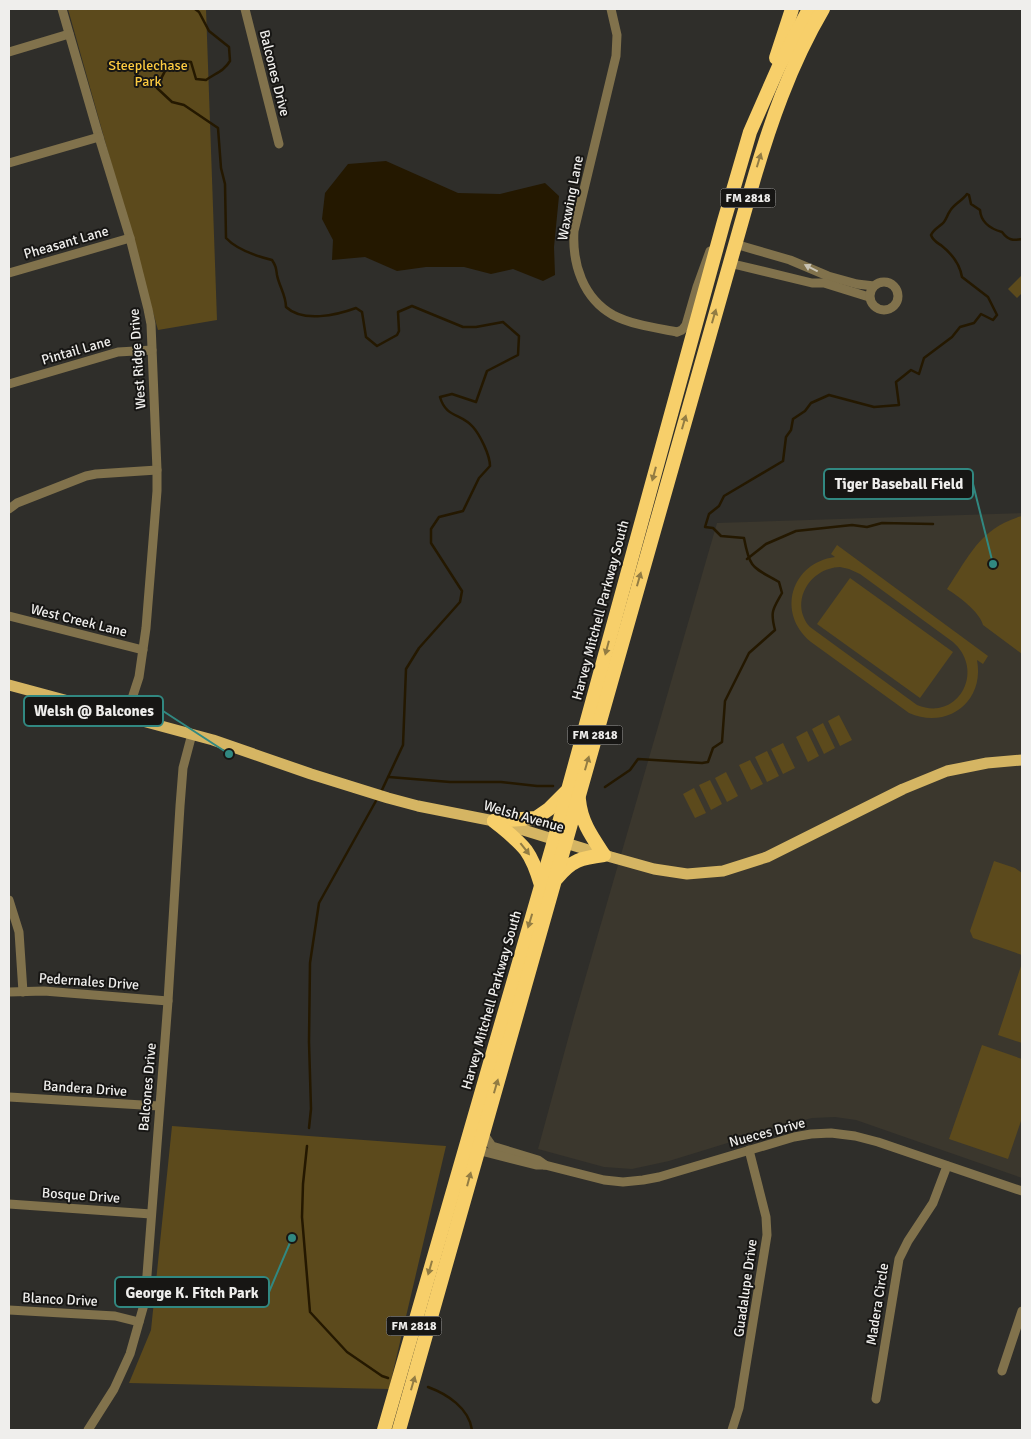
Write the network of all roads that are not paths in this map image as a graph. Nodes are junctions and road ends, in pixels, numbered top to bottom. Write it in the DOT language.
graph roads {
  1 [pos="62,9"];
  2 [pos="245,9"];
  3 [pos="611,9"];
  4 [pos="792,9"];
  5 [pos="809,9"];
  6 [pos="823,9"];
  7 [pos="69,34"];
  8 [pos="9,52"];
  9 [pos="750,132"];
  10 [pos="99,137"];
  11 [pos="279,144"];
  12 [pos="9,162"];
  13 [pos="724,221"];
  14 [pos="130,238"];
  15 [pos="735,244"];
  16 [pos="729,263"];
  17 [pos="9,273"];
  18 [pos="874,286"];
  19 [pos="869,297"];
  20 [pos="677,332"];
  21 [pos="152,350"];
  22 [pos="688,353"];
  23 [pos="9,384"];
  24 [pos="158,470"];
  25 [pos="9,509"];
  26 [pos="9,616"];
  27 [pos="143,650"];
  28 [pos="9,684"];
  29 [pos="126,717"];
  30 [pos="192,734"];
  31 [pos="1022,760"];
  32 [pos="573,791"];
  33 [pos="494,821"];
  34 [pos="559,842"];
  35 [pos="604,855"];
  36 [pos="547,884"];
  37 [pos="9,900"];
  38 [pos="9,992"];
  39 [pos="23,992"];
  40 [pos="168,1001"];
  41 [pos="9,1096"];
  42 [pos="159,1106"];
  43 [pos="476,1132"];
  44 [pos="477,1150"];
  45 [pos="750,1150"];
  46 [pos="545,1165"];
  47 [pos="947,1166"];
  48 [pos="1022,1191"];
  49 [pos="9,1204"];
  50 [pos="151,1214"];
  51 [pos="9,1310"];
  52 [pos="1022,1311"];
  53 [pos="139,1322"];
  54 [pos="1002,1371"];
  55 [pos="876,1399"];
  56 [pos="88,1430"];
  57 [pos="384,1430"];
  58 [pos="399,1430"];
  59 [pos="732,1430"];
  1 -- 7 [label="street, West Ridge Drive"];
  2 -- 11 [label="street, Balcones Drive"];
  3 -- 20 [label="street, Waxwing Lane"];
  4 -- 9 [label="highway"];
  5 -- 9 [label="highway, Harvey Mitchell Parkway South / FM 2818"];
  15 -- 6 [label="highway, Harvey Mitchell Parkway South / FM 2818, one-way"];
  7 -- 8 [label="street"];
  7 -- 10 [label="street, West Ridge Drive"];
  9 -- 13 [label="highway, Harvey Mitchell Parkway South / FM 2818"];
  10 -- 12 [label="street"];
  10 -- 14 [label="street, West Ridge Drive"];
  13 -- 20 [label="street"];
  13 -- 22 [label="highway, Harvey Mitchell Parkway South / FM 2818"];
  14 -- 17 [label="street, Pheasant Lane"];
  14 -- 21 [label="street, West Ridge Drive"];
  15 -- 16 [label="highway, Harvey Mitchell Parkway South / FM 2818"];
  18 -- 15 [label="street, one-way"];
  16 -- 19 [label="street"];
  32 -- 16 [label="highway, Harvey Mitchell Parkway South / FM 2818, one-way"];
  18 -- 19 [label="street"];
  18 -- 19 [label="street"];
  20 -- 22 [label="street"];
  21 -- 23 [label="street, Pintail Lane"];
  21 -- 24 [label="street, West Ridge Drive"];
  22 -- 32 [label="highway, Harvey Mitchell Parkway South / FM 2818, one-way"];
  24 -- 25 [label="street"];
  24 -- 27 [label="street, West Ridge Drive"];
  26 -- 27 [label="street, West Creek Lane"];
  27 -- 29 [label="street, West Ridge Drive"];
  28 -- 29 [label="main road, Welsh Avenue"];
  29 -- 30 [label="main road, Welsh Avenue"];
  30 -- 33 [label="main road, Welsh Avenue"];
  30 -- 40 [label="street, Balcones Drive"];
  31 -- 35 [label="main road, Welsh Avenue"];
  32 -- 33 [label="highway"];
  32 -- 34 [label="highway, Harvey Mitchell Parkway South / FM 2818"];
  32 -- 35 [label="highway"];
  33 -- 34 [label="main road, Welsh Avenue"];
  33 -- 36 [label="highway, one-way"];
  34 -- 35 [label="main road, Welsh Avenue"];
  34 -- 36 [label="highway, Harvey Mitchell Parkway South / FM 2818"];
  35 -- 36 [label="highway"];
  36 -- 43 [label="highway, Harvey Mitchell Parkway South / FM 2818"];
  37 -- 39 [label="street"];
  38 -- 39 [label="street, Pedernales Drive"];
  39 -- 40 [label="street, Pedernales Drive"];
  40 -- 42 [label="street, Balcones Drive"];
  41 -- 42 [label="street, Bandera Drive"];
  42 -- 50 [label="street, Balcones Drive"];
  43 -- 44 [label="highway"];
  43 -- 46 [label="street, Nueces Drive"];
  43 -- 57 [label="highway, Harvey Mitchell Parkway South / FM 2818, one-way"];
  44 -- 46 [label="street, Nueces Drive"];
  58 -- 44 [label="highway, FM 2818, one-way"];
  45 -- 46 [label="street, Nueces Drive"];
  45 -- 47 [label="street, Nueces Drive"];
  45 -- 59 [label="street, Guadalupe Drive"];
  47 -- 48 [label="street, Nueces Drive"];
  47 -- 55 [label="street, Madera Circle"];
  49 -- 50 [label="street, Bosque Drive"];
  50 -- 53 [label="street, Balcones Drive"];
  51 -- 53 [label="street, Blanco Drive"];
  52 -- 54 [label="street"];
  53 -- 56 [label="street, Balcones Drive"];
}
